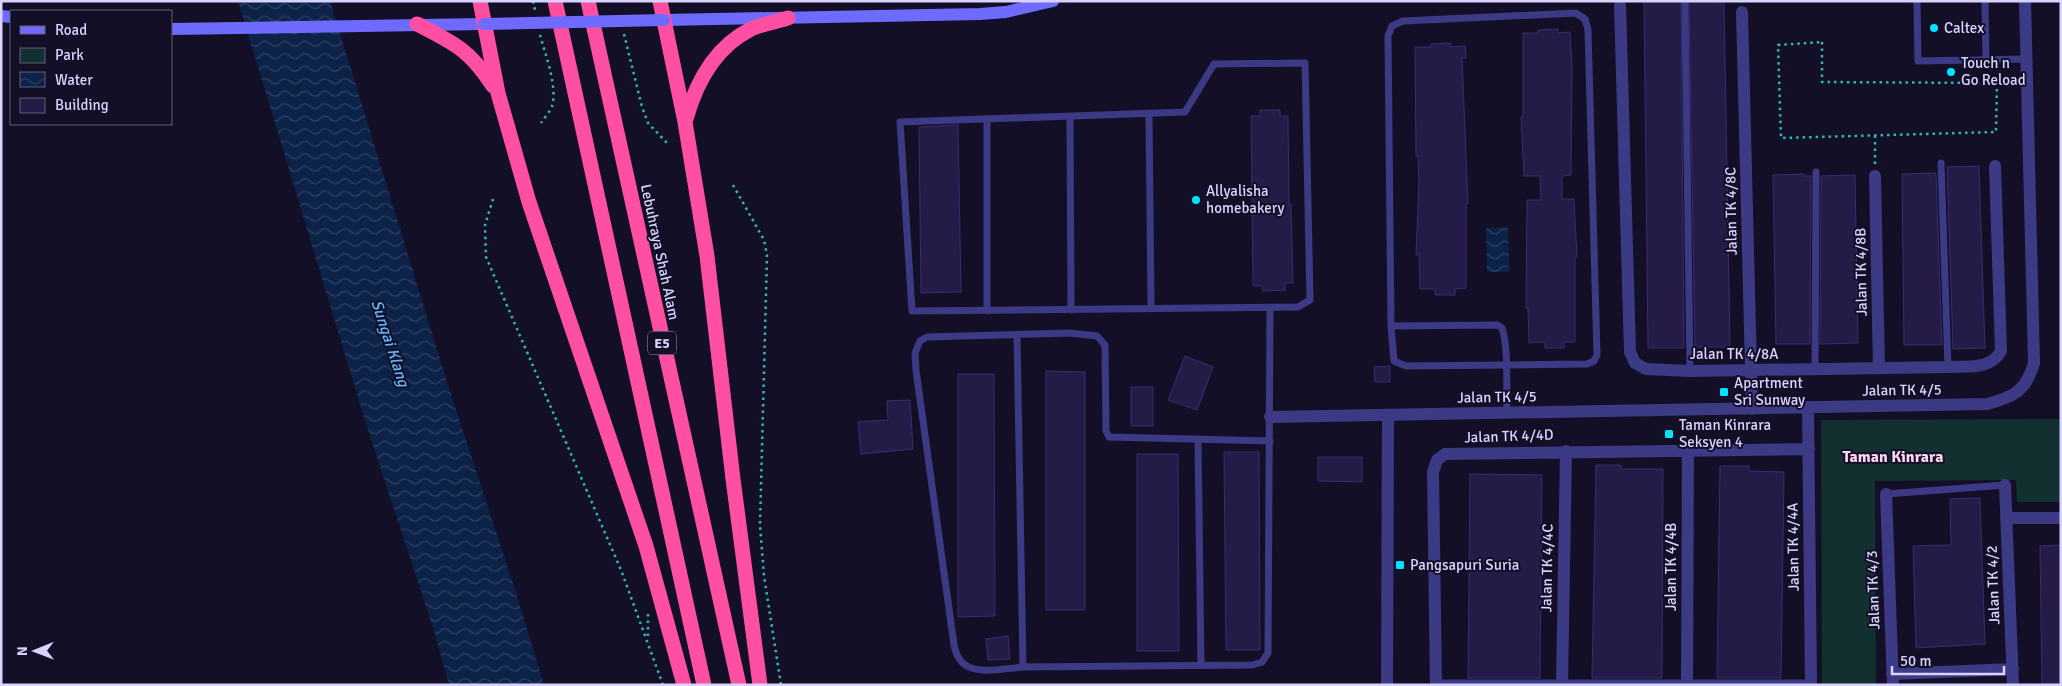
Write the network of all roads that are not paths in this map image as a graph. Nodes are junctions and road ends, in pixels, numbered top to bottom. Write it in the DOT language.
graph roads {
  1 [pos="480,1"];
  2 [pos="555,1"];
  3 [pos="588,1"];
  4 [pos="660,1"];
  5 [pos="1053,1"];
  6 [pos="1917,1"];
  7 [pos="1985,1"];
  8 [pos="2025,1"];
  9 [pos="1685,4"];
  10 [pos="1620,6"];
  11 [pos="1742,12"];
  12 [pos="788,18"];
  13 [pos="664,20"];
  14 [pos="411,24"];
  15 [pos="484,24"];
  16 [pos="172,29"];
  17 [pos="1986,60"];
  18 [pos="2027,60"];
  19 [pos="498,93"];
  20 [pos="1149,115"];
  21 [pos="1070,118"];
  22 [pos="987,119"];
  23 [pos="685,122"];
  24 [pos="1941,163"];
  25 [pos="1994,166"];
  26 [pos="1816,172"];
  27 [pos="1875,176"];
  28 [pos="1270,308"];
  29 [pos="1151,309"];
  30 [pos="1072,310"];
  31 [pos="988,311"];
  32 [pos="1390,326"];
  33 [pos="1017,335"];
  34 [pos="1505,365"];
  35 [pos="1948,367"];
  36 [pos="1879,368"];
  37 [pos="1815,369"];
  38 [pos="1690,370"];
  39 [pos="1751,370"];
  40 [pos="1752,409"];
  41 [pos="1808,409"];
  42 [pos="1507,413"];
  43 [pos="1388,416"];
  44 [pos="1270,417"];
  45 [pos="1198,441"];
  46 [pos="1270,441"];
  47 [pos="1809,449"];
  48 [pos="1688,450"];
  49 [pos="1566,451"];
  50 [pos="2005,485"];
  51 [pos="1886,494"];
  52 [pos="2006,518"];
  53 [pos="2061,518"];
  54 [pos="1200,665"];
  55 [pos="1023,666"];
  56 [pos="2013,669"];
  57 [pos="1892,679"];
  58 [pos="1436,684"];
  59 [pos="1687,684"];
  60 [pos="1811,684"];
  61 [pos="684,685"];
  62 [pos="704,685"];
  63 [pos="739,685"];
  64 [pos="760,685"];
  65 [pos="1387,685"];
  66 [pos="1562,685"];
  67 [pos="2014,685"];
  1 -- 15 [label="highway"];
  2 -- 62 [label="highway, E5"];
  3 -- 63 [label="highway, Lebuhraya Shah Alam / E5"];
  4 -- 13 [label="highway"];
  5 -- 12 [label="main road"];
  6 -- 17 [label="lane"];
  7 -- 17 [label="lane"];
  8 -- 18 [label="street, Jalan TK 4/5"];
  9 -- 38 [label="lane"];
  10 -- 38 [label="street, Jalan TK 4/8A"];
  11 -- 39 [label="street, Jalan TK 4/8C"];
  12 -- 13 [label="main road"];
  12 -- 23 [label="highway"];
  13 -- 15 [label="main road, bridge"];
  13 -- 23 [label="highway"];
  14 -- 15 [label="main road"];
  14 -- 16 [label="main road"];
  14 -- 19 [label="highway"];
  15 -- 19 [label="highway"];
  17 -- 18 [label="lane"];
  18 -- 41 [label="street, Jalan TK 4/5"];
  19 -- 61 [label="highway"];
  20 -- 21 [label="lane"];
  20 -- 28 [label="lane"];
  20 -- 29 [label="lane"];
  21 -- 22 [label="lane"];
  21 -- 30 [label="lane"];
  22 -- 31 [label="lane"];
  22 -- 31 [label="lane"];
  23 -- 64 [label="highway"];
  24 -- 35 [label="lane"];
  25 -- 35 [label="street, Jalan TK 4/8A"];
  26 -- 37 [label="lane"];
  27 -- 36 [label="street, Jalan TK 4/8B"];
  28 -- 29 [label="lane"];
  28 -- 44 [label="lane"];
  29 -- 30 [label="lane"];
  30 -- 31 [label="lane"];
  32 -- 34 [label="lane"];
  32 -- 34 [label="lane"];
  32 -- 34 [label="lane"];
  33 -- 45 [label="lane"];
  33 -- 55 [label="lane"];
  33 -- 55 [label="lane"];
  34 -- 42 [label="lane"];
  35 -- 36 [label="street, Jalan TK 4/8A"];
  36 -- 37 [label="street, Jalan TK 4/8A"];
  37 -- 39 [label="street, Jalan TK 4/8A"];
  38 -- 39 [label="street, Jalan TK 4/8A"];
  39 -- 40 [label="street, Jalan TK 4/8C"];
  40 -- 41 [label="street, Jalan TK 4/5"];
  40 -- 42 [label="street, Jalan TK 4/5"];
  41 -- 47 [label="street, Jalan TK 4/4A"];
  42 -- 43 [label="street, Jalan TK 4/5"];
  43 -- 44 [label="street, Jalan TK 4/5"];
  43 -- 65 [label="street"];
  44 -- 46 [label="lane"];
  45 -- 46 [label="lane"];
  45 -- 54 [label="lane"];
  46 -- 54 [label="lane"];
  47 -- 48 [label="street, Jalan TK 4/4D"];
  47 -- 60 [label="street, Jalan TK 4/4A"];
  48 -- 49 [label="street, Jalan TK 4/4D"];
  48 -- 59 [label="street, Jalan TK 4/4B"];
  49 -- 58 [label="street, Jalan TK 4/4D"];
  49 -- 66 [label="street, Jalan TK 4/4C"];
  50 -- 51 [label="lane"];
  50 -- 52 [label="street, Jalan TK 4/2"];
  51 -- 57 [label="street, Jalan TK 4/3"];
  52 -- 53 [label="street"];
  52 -- 56 [label="street, Jalan TK 4/2"];
  54 -- 55 [label="lane"];
  56 -- 57 [label="street"];
  56 -- 67 [label="street, Jalan TK 4/2"];
  58 -- 66 [label="lane"];
  59 -- 60 [label="lane"];
  59 -- 66 [label="lane"];
}
